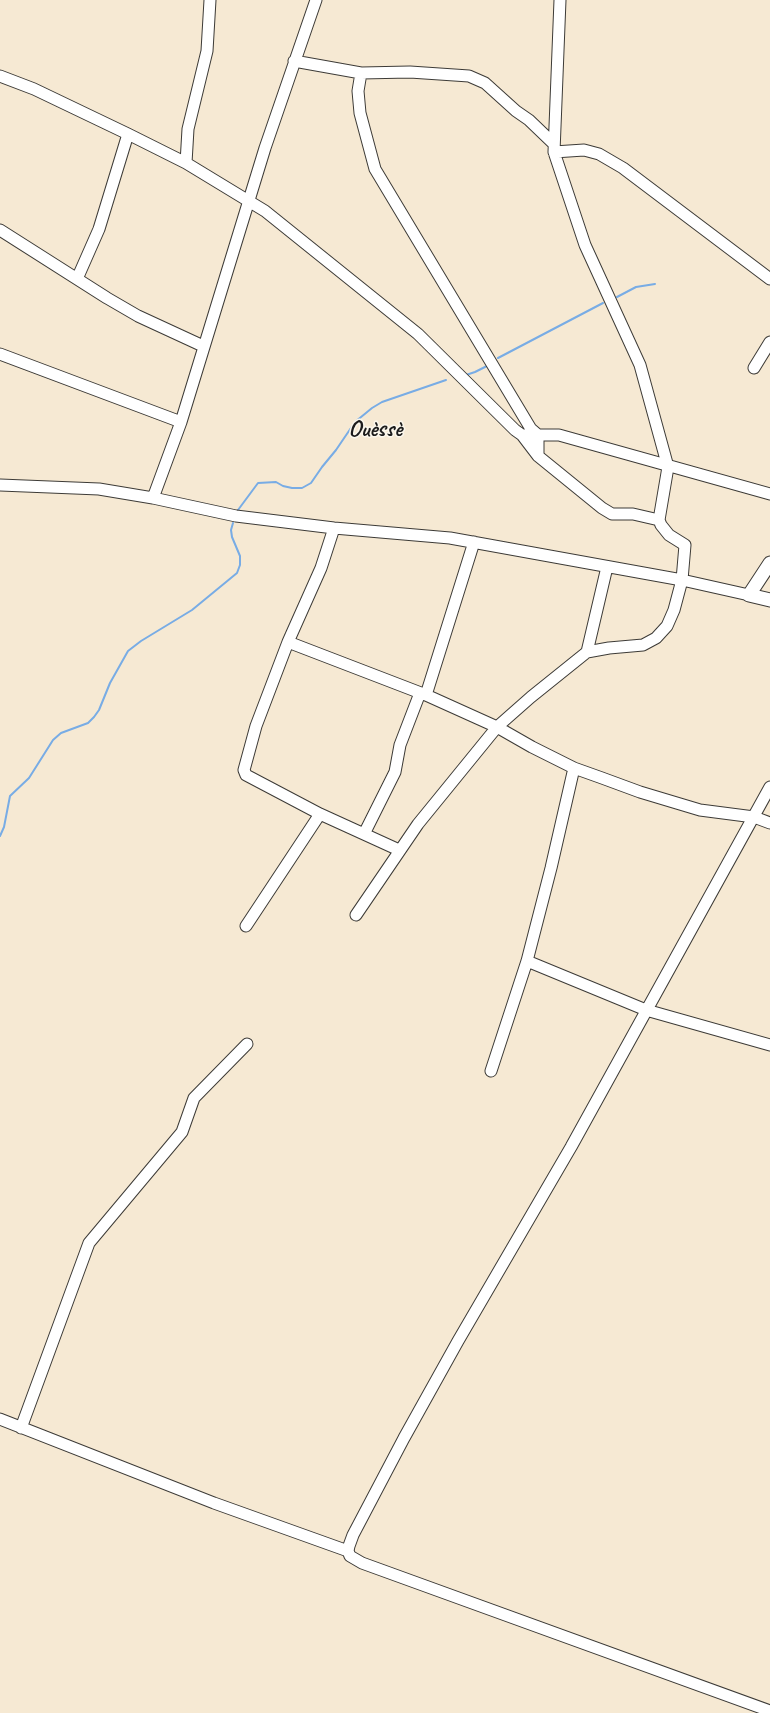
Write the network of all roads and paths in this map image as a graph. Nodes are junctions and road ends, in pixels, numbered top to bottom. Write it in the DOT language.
graph roads {
  1 [pos="210,0"];
  2 [pos="316,0"];
  3 [pos="560,0"];
  4 [pos="294,61"];
  5 [pos="361,73"];
  6 [pos="0,76"];
  7 [pos="128,134"];
  8 [pos="554,148"];
  9 [pos="186,163"];
  10 [pos="249,201"];
  11 [pos="0,230"];
  12 [pos="77,279"];
  13 [pos="770,279"];
  14 [pos="770,342"];
  15 [pos="203,346"];
  16 [pos="0,354"];
  17 [pos="754,368"];
  18 [pos="181,422"];
  19 [pos="522,435"];
  20 [pos="538,435"];
  21 [pos="538,456"];
  22 [pos="668,467"];
  23 [pos="0,485"];
  24 [pos="770,494"];
  25 [pos="153,498"];
  26 [pos="659,520"];
  27 [pos="334,528"];
  28 [pos="474,542"];
  29 [pos="770,563"];
  30 [pos="607,566"];
  31 [pos="682,580"];
  32 [pos="748,595"];
  33 [pos="770,600"];
  34 [pos="288,642"];
  35 [pos="587,652"];
  36 [pos="423,694"];
  37 [pos="497,727"];
  38 [pos="574,768"];
  39 [pos="770,787"];
  40 [pos="320,814"];
  41 [pos="754,817"];
  42 [pos="770,823"];
  43 [pos="364,834"];
  44 [pos="399,850"];
  45 [pos="356,915"];
  46 [pos="246,926"];
  47 [pos="527,961"];
  48 [pos="646,1010"];
  49 [pos="247,1044"];
  50 [pos="770,1045"];
  51 [pos="491,1071"];
  52 [pos="0,1419"];
  53 [pos="21,1428"];
  54 [pos="348,1551"];
  55 [pos="770,1711"];
  1 -- 9 [label="street"];
  2 -- 4 [label="street"];
  3 -- 8 [label="street"];
  4 -- 5 [label="street"];
  4 -- 10 [label="street"];
  5 -- 8 [label="street"];
  5 -- 20 [label="street"];
  6 -- 7 [label="street"];
  7 -- 9 [label="street"];
  7 -- 12 [label="street"];
  8 -- 13 [label="street"];
  8 -- 22 [label="street"];
  9 -- 10 [label="street"];
  10 -- 15 [label="street"];
  10 -- 19 [label="street"];
  11 -- 12 [label="street"];
  12 -- 15 [label="street"];
  14 -- 17 [label="street"];
  15 -- 18 [label="street"];
  16 -- 18 [label="street"];
  18 -- 25 [label="street"];
  19 -- 20 [label="street"];
  19 -- 21 [label="street"];
  20 -- 21 [label="street"];
  20 -- 22 [label="street"];
  21 -- 26 [label="street"];
  22 -- 24 [label="street"];
  22 -- 26 [label="street"];
  23 -- 25 [label="street"];
  25 -- 27 [label="street"];
  26 -- 31 [label="street"];
  27 -- 28 [label="street"];
  27 -- 34 [label="street"];
  28 -- 30 [label="street"];
  28 -- 36 [label="street"];
  29 -- 32 [label="main road"];
  30 -- 31 [label="street"];
  30 -- 35 [label="street"];
  31 -- 32 [label="street"];
  31 -- 35 [label="street"];
  32 -- 33 [label="main road"];
  34 -- 36 [label="street"];
  34 -- 40 [label="street"];
  35 -- 37 [label="street"];
  36 -- 37 [label="street"];
  36 -- 43 [label="street"];
  37 -- 38 [label="street"];
  37 -- 44 [label="street"];
  38 -- 41 [label="street"];
  38 -- 47 [label="street"];
  39 -- 41 [label="street"];
  40 -- 43 [label="street"];
  40 -- 46 [label="street"];
  41 -- 42 [label="street"];
  41 -- 48 [label="street"];
  43 -- 44 [label="street"];
  44 -- 45 [label="street"];
  47 -- 48 [label="street"];
  47 -- 51 [label="street"];
  48 -- 50 [label="street"];
  48 -- 54 [label="street"];
  49 -- 53 [label="street"];
  52 -- 53 [label="street"];
  53 -- 54 [label="street"];
  54 -- 55 [label="street"];
}
